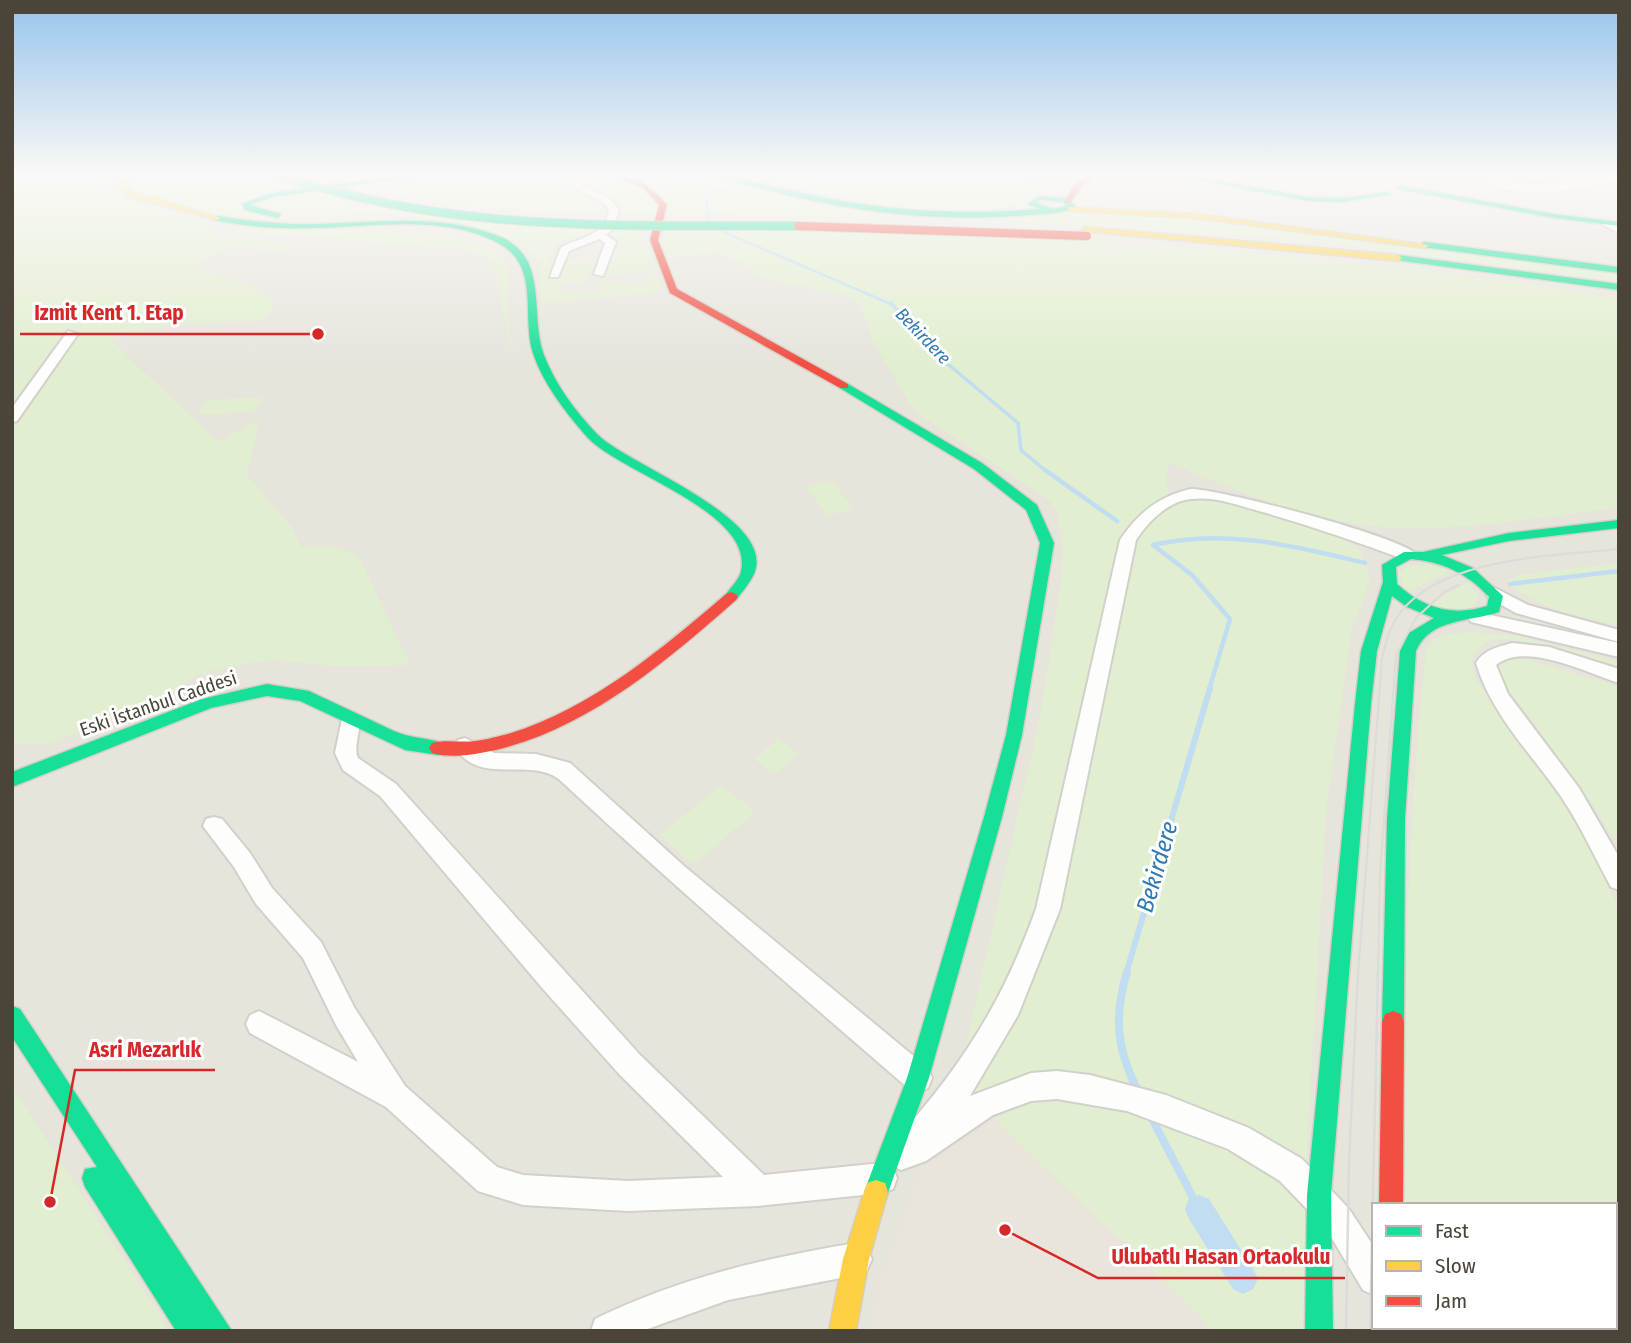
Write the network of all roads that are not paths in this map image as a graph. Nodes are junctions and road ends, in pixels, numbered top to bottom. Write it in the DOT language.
graph roads {
  1 [pos="476,239"];
  2 [pos="495,239"];
  3 [pos="594,239"];
  4 [pos="605,239"];
  5 [pos="654,239"];
  6 [pos="1148,239"];
  7 [pos="1175,239"];
  8 [pos="1402,239"];
  9 [pos="1619,268"];
  10 [pos="599,274"];
  11 [pos="554,275"];
  12 [pos="1619,287"];
  13 [pos="1619,293"];
  14 [pos="72,334"];
  15 [pos="12,418"];
  16 [pos="1619,524"];
  17 [pos="1343,531"];
  18 [pos="1619,538"];
  19 [pos="1417,555"];
  20 [pos="1391,563"];
  21 [pos="1481,565"];
  22 [pos="1389,583"];
  23 [pos="1495,594"];
  24 [pos="1446,617"];
  25 [pos="1477,618"];
  26 [pos="1619,636"];
  27 [pos="1619,650"];
  28 [pos="1619,676"];
  29 [pos="318,684"];
  30 [pos="340,695"];
  31 [pos="527,716"];
  32 [pos="350,719"];
  33 [pos="495,726"];
  34 [pos="465,746"];
  35 [pos="18,770"];
  36 [pos="214,826"];
  37 [pos="1619,880"];
  38 [pos="12,1017"];
  39 [pos="258,1024"];
  40 [pos="918,1078"];
  41 [pos="395,1096"];
  42 [pos="87,1166"];
  43 [pos="882,1177"];
  44 [pos="758,1191"];
  45 [pos="1319,1195"];
  46 [pos="1391,1203"];
  47 [pos="856,1259"];
  48 [pos="1372,1276"];
  49 [pos="192,1331"];
  50 [pos="219,1331"];
  51 [pos="607,1331"];
  52 [pos="842,1331"];
  53 [pos="1319,1331"];
  1 -- 31 [label="main road, Eski İstanbul Caddesi"];
  2 -- 34 [label="main road, Eski İstanbul Caddesi"];
  3 -- 11 [label="street"];
  4 -- 10 [label="street"];
  5 -- 40 [label="main road"];
  6 -- 13 [label="main road"];
  7 -- 12 [label="main road"];
  8 -- 9 [label="main road"];
  14 -- 15 [label="street"];
  16 -- 19 [label="main road"];
  17 -- 19 [label="street"];
  17 -- 20 [label="street"];
  17 -- 43 [label="street"];
  18 -- 21 [label="main road"];
  19 -- 20 [label="main road"];
  19 -- 21 [label="main road"];
  20 -- 22 [label="main road"];
  21 -- 23 [label="main road"];
  22 -- 24 [label="main road"];
  22 -- 45 [label="main road"];
  23 -- 25 [label="main road"];
  23 -- 26 [label="street"];
  24 -- 25 [label="main road"];
  24 -- 46 [label="main road"];
  25 -- 27 [label="street"];
  28 -- 37 [label="street"];
  29 -- 35 [label="main road, Eski İstanbul Caddesi"];
  30 -- 33 [label="main road"];
  32 -- 34 [label="main road, Eski İstanbul Caddesi"];
  32 -- 35 [label="main road, Eski İstanbul Caddesi"];
  32 -- 44 [label="street"];
  34 -- 40 [label="street"];
  36 -- 41 [label="street"];
  38 -- 50 [label="main road"];
  39 -- 41 [label="street"];
  40 -- 43 [label="main road"];
  41 -- 44 [label="street"];
  42 -- 49 [label="main road"];
  43 -- 44 [label="street"];
  43 -- 45 [label="street"];
  43 -- 47 [label="main road"];
  45 -- 48 [label="street"];
  45 -- 53 [label="main road"];
  47 -- 51 [label="street"];
  47 -- 52 [label="main road"];
}
